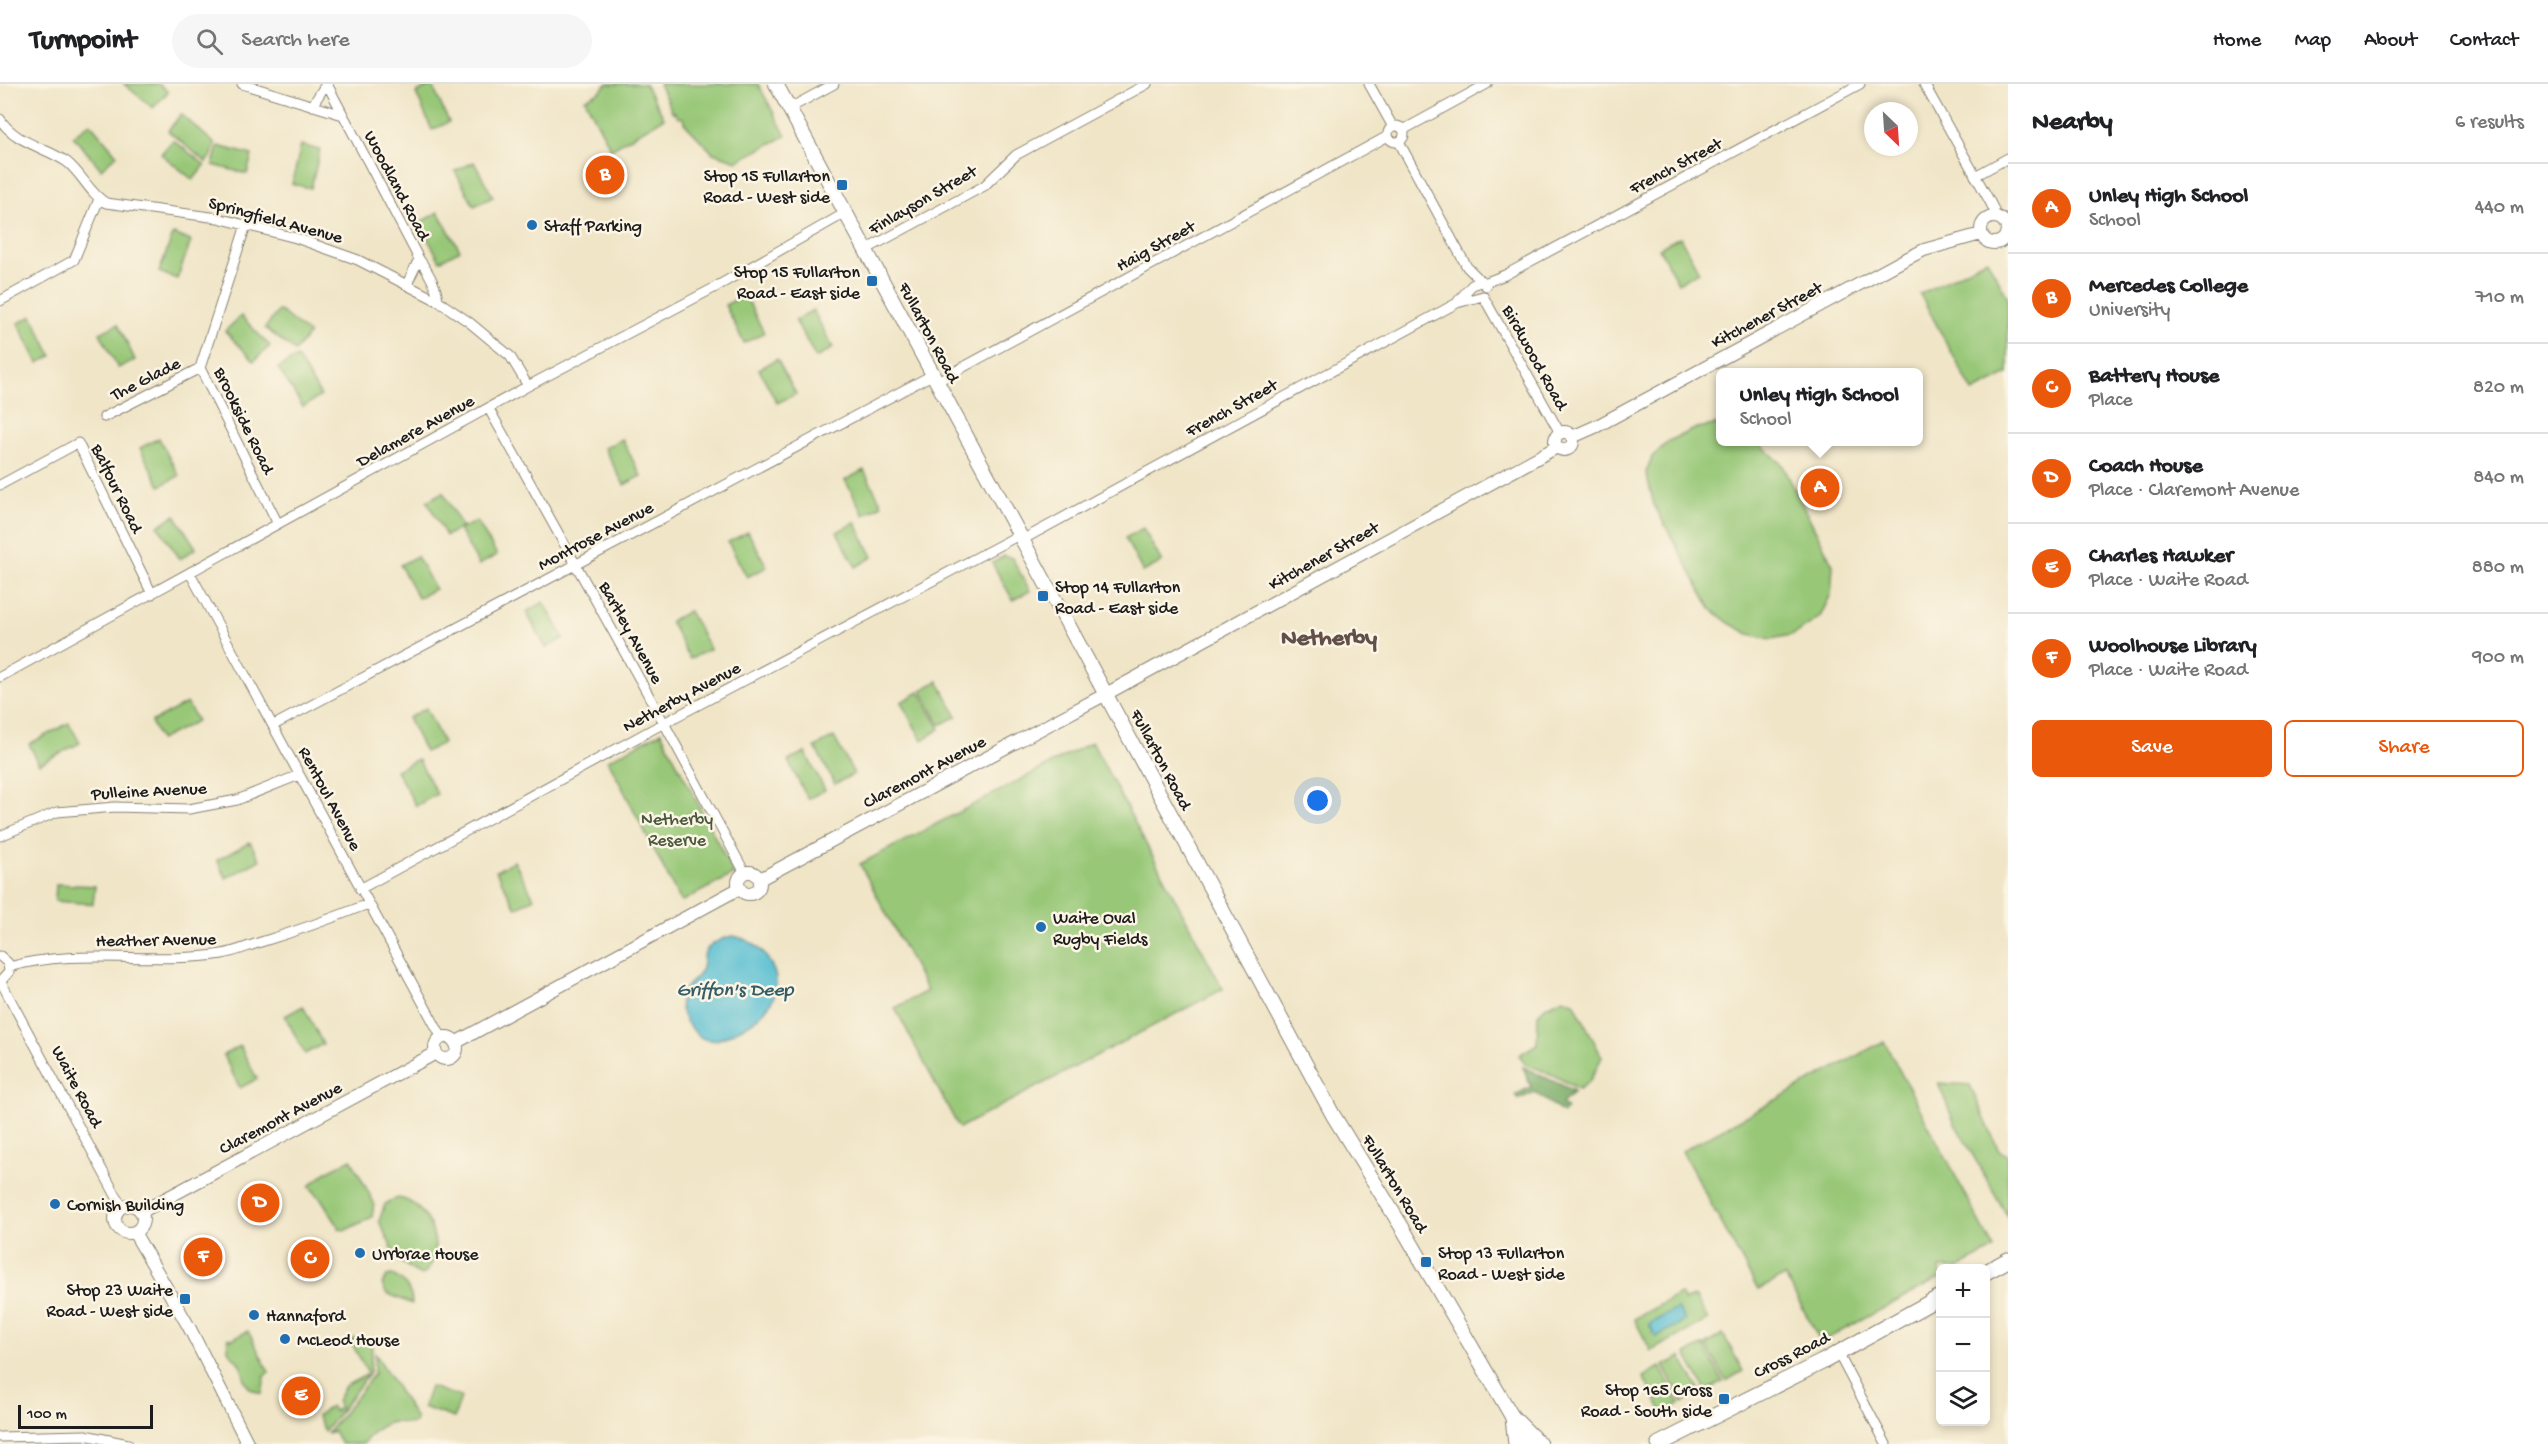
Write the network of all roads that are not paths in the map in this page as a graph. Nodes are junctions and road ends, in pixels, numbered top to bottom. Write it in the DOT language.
graph roads {
  1 [pos="242,84"];
  2 [pos="326,84"];
  3 [pos="776,84"];
  4 [pos="834,84"];
  5 [pos="1147,84"];
  6 [pos="1369,84"];
  7 [pos="1487,84"];
  8 [pos="1860,84"];
  9 [pos="1924,84"];
  10 [pos="312,106"];
  11 [pos="790,108"];
  12 [pos="343,116"];
  13 [pos="0,119"];
  14 [pos="1403,130"];
  15 [pos="1390,132"];
  16 [pos="1399,142"];
  17 [pos="2008,158"];
  18 [pos="1975,176"];
  19 [pos="99,199"];
  20 [pos="847,212"];
  21 [pos="1994,217"];
  22 [pos="246,225"];
  23 [pos="2007,227"];
  24 [pos="1981,234"];
  25 [pos="867,249"];
  26 [pos="419,259"];
  27 [pos="407,284"];
  28 [pos="1479,289"];
  29 [pos="0,301"];
  30 [pos="438,301"];
  31 [pos="200,368"];
  32 [pos="934,379"];
  33 [pos="528,386"];
  34 [pos="489,409"];
  35 [pos="104,417"];
  36 [pos="1566,435"];
  37 [pos="0,485"];
  38 [pos="278,524"];
  39 [pos="1021,537"];
  40 [pos="575,564"];
  41 [pos="190,573"];
  42 [pos="152,594"];
  43 [pos="0,676"];
  44 [pos="1106,694"];
  45 [pos="664,723"];
  46 [pos="274,725"];
  47 [pos="299,775"];
  48 [pos="0,836"];
  49 [pos="745,873"];
  50 [pos="760,879"];
  51 [pos="740,888"];
  52 [pos="360,889"];
  53 [pos="368,904"];
  54 [pos="0,956"];
  55 [pos="9,967"];
  56 [pos="1,982"];
  57 [pos="442,1038"];
  58 [pos="455,1042"];
  59 [pos="436,1053"];
  60 [pos="122,1207"];
  61 [pos="141,1212"];
  62 [pos="134,1232"];
  63 [pos="2008,1260"];
  64 [pos="1990,1270"];
  65 [pos="1936,1300"];
  66 [pos="1838,1353"];
  67 [pos="1513,1418"];
  68 [pos="1676,1434"];
  69 [pos="0,1437"];
  70 [pos="128,1444"];
  71 [pos="248,1444"];
  72 [pos="1516,1444"];
  73 [pos="1528,1444"];
  74 [pos="1539,1444"];
  75 [pos="1653,1444"];
  76 [pos="1659,1444"];
  77 [pos="1886,1444"];
  1 -- 10 [label="street"];
  2 -- 10 [label="street"];
  2 -- 12 [label="street, Woodland Road"];
  3 -- 11 [label="main road, Fullarton Road"];
  4 -- 11 [label="street"];
  5 -- 25 [label="street, Finlayson Street"];
  6 -- 15 [label="street"];
  7 -- 14 [label="street"];
  8 -- 28 [label="street, French Street"];
  9 -- 18 [label="street"];
  10 -- 12 [label="street"];
  11 -- 20 [label="main road, Fullarton Road"];
  12 -- 26 [label="street, Woodland Road"];
  13 -- 19 [label="street"];
  14 -- 15 [label="street"];
  14 -- 16 [label="street"];
  15 -- 16 [label="street"];
  15 -- 32 [label="street, Haig Street"];
  16 -- 28 [label="street, Birdwood Road"];
  17 -- 18 [label="street"];
  18 -- 21 [label="street"];
  19 -- 22 [label="street, Springfield Avenue"];
  19 -- 29 [label="street"];
  20 -- 25 [label="main road, Fullarton Road"];
  20 -- 33 [label="street, Delamere Avenue"];
  21 -- 23 [label="street"];
  21 -- 24 [label="street"];
  22 -- 27 [label="street, Springfield Avenue"];
  22 -- 31 [label="street, Brookside Road"];
  23 -- 24 [label="street"];
  24 -- 36 [label="street, Kitchener Street"];
  25 -- 32 [label="main road, Fullarton Road"];
  26 -- 27 [label="street"];
  26 -- 30 [label="street, Woodland Road"];
  27 -- 30 [label="street, Springfield Avenue"];
  28 -- 36 [label="street, Birdwood Road"];
  28 -- 39 [label="street, French Street"];
  30 -- 33 [label="street, Springfield Avenue"];
  31 -- 35 [label="street, The Glade"];
  31 -- 38 [label="street, Brookside Road"];
  32 -- 39 [label="main road, Fullarton Road"];
  32 -- 40 [label="street, Montrose Avenue"];
  33 -- 34 [label="street, Delamere Avenue"];
  34 -- 38 [label="street, Delamere Avenue"];
  34 -- 40 [label="street, Bartley Avenue"];
  36 -- 44 [label="street, Kitchener Street"];
  37 -- 42 [label="street, Balfour Road"];
  38 -- 41 [label="street, Delamere Avenue"];
  39 -- 44 [label="main road, Fullarton Road"];
  39 -- 45 [label="street, Netherby Avenue"];
  40 -- 45 [label="street, Bartley Avenue"];
  40 -- 46 [label="street, Montrose Avenue"];
  41 -- 42 [label="street, Delamere Avenue"];
  41 -- 46 [label="street, Rentoul Avenue"];
  42 -- 43 [label="street, Delamere Avenue"];
  44 -- 50 [label="street, Claremont Avenue"];
  44 -- 67 [label="main road, Fullarton Road"];
  45 -- 49 [label="street, Bartley Avenue"];
  45 -- 52 [label="street, Netherby Avenue"];
  46 -- 47 [label="street, Rentoul Avenue"];
  47 -- 48 [label="street, Pulleine Avenue"];
  47 -- 52 [label="street, Rentoul Avenue"];
  49 -- 50 [label="street"];
  49 -- 51 [label="street"];
  50 -- 51 [label="street"];
  51 -- 58 [label="street"];
  52 -- 53 [label="street, Rentoul Avenue"];
  53 -- 55 [label="street, Heather Avenue"];
  53 -- 57 [label="street, Rentoul Avenue"];
  54 -- 55 [label="street"];
  55 -- 56 [label="street"];
  56 -- 60 [label="street, Waite Road"];
  57 -- 58 [label="street"];
  57 -- 59 [label="street"];
  58 -- 59 [label="street"];
  59 -- 61 [label="street, Claremont Avenue"];
  60 -- 61 [label="street"];
  60 -- 62 [label="street"];
  61 -- 62 [label="street"];
  62 -- 71 [label="street"];
  63 -- 64 [label="highway"];
  65 -- 66 [label="highway, Cross Road"];
  66 -- 68 [label="highway, Cross Road"];
  66 -- 77 [label="street"];
  67 -- 72 [label="highway"];
  67 -- 73 [label="main road, Fullarton Road"];
  67 -- 74 [label="highway"];
  68 -- 75 [label="highway"];
  68 -- 76 [label="highway, Cross Road"];
  69 -- 70 [label="street"];
}
